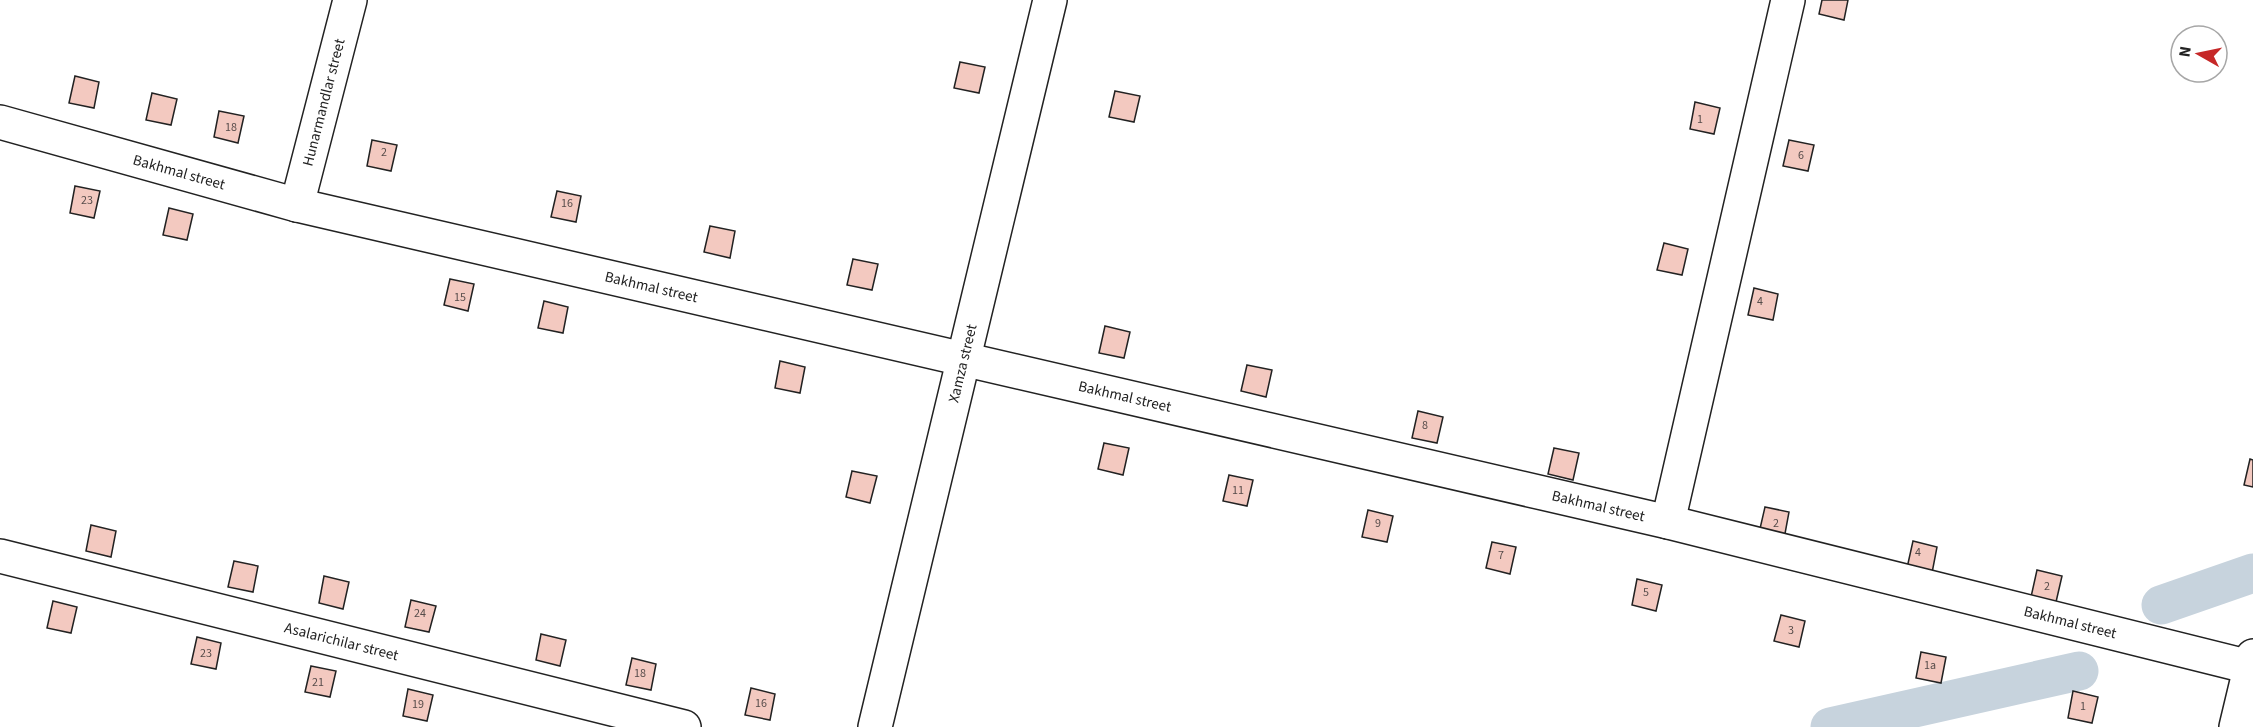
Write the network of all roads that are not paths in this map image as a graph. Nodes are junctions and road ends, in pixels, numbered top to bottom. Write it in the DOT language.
graph roads {
  1 [pos="350,0"];
  2 [pos="1050,0"];
  3 [pos="1788,0"];
  4 [pos="0,122"];
  5 [pos="297,205"];
  6 [pos="963,359"];
  7 [pos="1668,522"];
  8 [pos="0,556"];
  9 [pos="2251,662"];
  10 [pos="684,727"];
  11 [pos="875,727"];
  12 [pos="2236,727"];
  1 -- 5 [label="street, Hunarmandlar street"];
  2 -- 6 [label="street, Xamza street"];
  3 -- 7 [label="street"];
  4 -- 5 [label="street, Bakhmal street"];
  5 -- 6 [label="street, Bakhmal street"];
  6 -- 7 [label="street, Bakhmal street"];
  6 -- 11 [label="street, Xamza street"];
  7 -- 9 [label="street, Bakhmal street"];
  8 -- 10 [label="street, Asalarichilar street"];
  9 -- 12 [label="street"];
}
